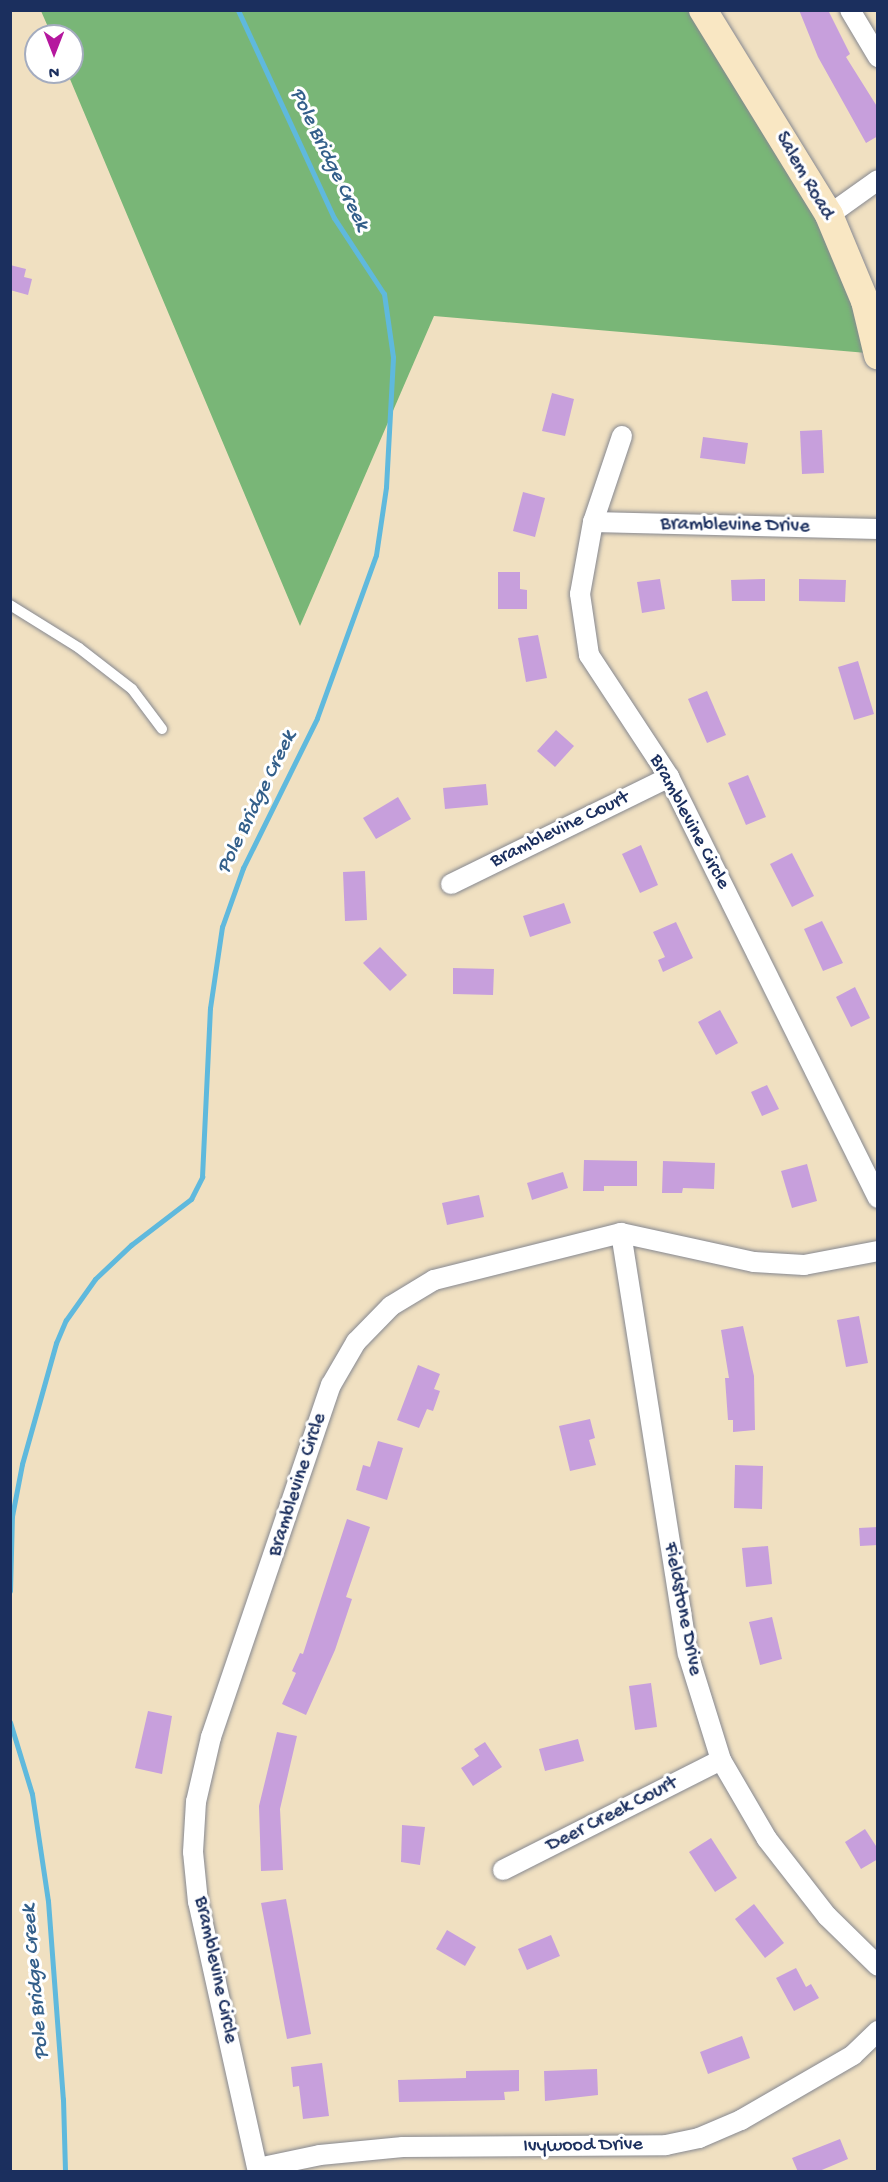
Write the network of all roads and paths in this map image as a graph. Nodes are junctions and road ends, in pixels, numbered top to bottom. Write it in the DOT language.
graph roads {
  1 [pos="703,10"];
  2 [pos="850,10"];
  3 [pos="878,57"];
  4 [pos="878,180"];
  5 [pos="829,215"];
  6 [pos="878,356"];
  7 [pos="622,436"];
  8 [pos="593,522"];
  9 [pos="878,529"];
  10 [pos="10,605"];
  11 [pos="162,729"];
  12 [pos="669,777"];
  13 [pos="451,884"];
  14 [pos="878,1198"];
  15 [pos="621,1233"];
  16 [pos="878,1251"];
  17 [pos="721,1760"];
  18 [pos="503,1870"];
  19 [pos="878,1966"];
  20 [pos="878,2031"];
  21 [pos="258,2170"];
  1 -- 5 [label="street, Salem Road"];
  2 -- 3 [label="street"];
  4 -- 5 [label="street"];
  5 -- 6 [label="street, Salem Road"];
  7 -- 8 [label="street, Bramblevine Circle"];
  8 -- 9 [label="street, Bramblevine Drive"];
  8 -- 12 [label="street, Bramblevine Circle"];
  10 -- 11 [label="lane"];
  12 -- 13 [label="street, Bramblevine Court"];
  12 -- 14 [label="street, Bramblevine Circle"];
  15 -- 16 [label="street, Bramblevine Circle"];
  15 -- 17 [label="street, Fieldstone Drive"];
  15 -- 21 [label="street, Bramblevine Circle"];
  17 -- 18 [label="street, Deer Creek Court"];
  17 -- 19 [label="street, Fieldstone Drive"];
  20 -- 21 [label="street, Ivywood Drive"];
}
